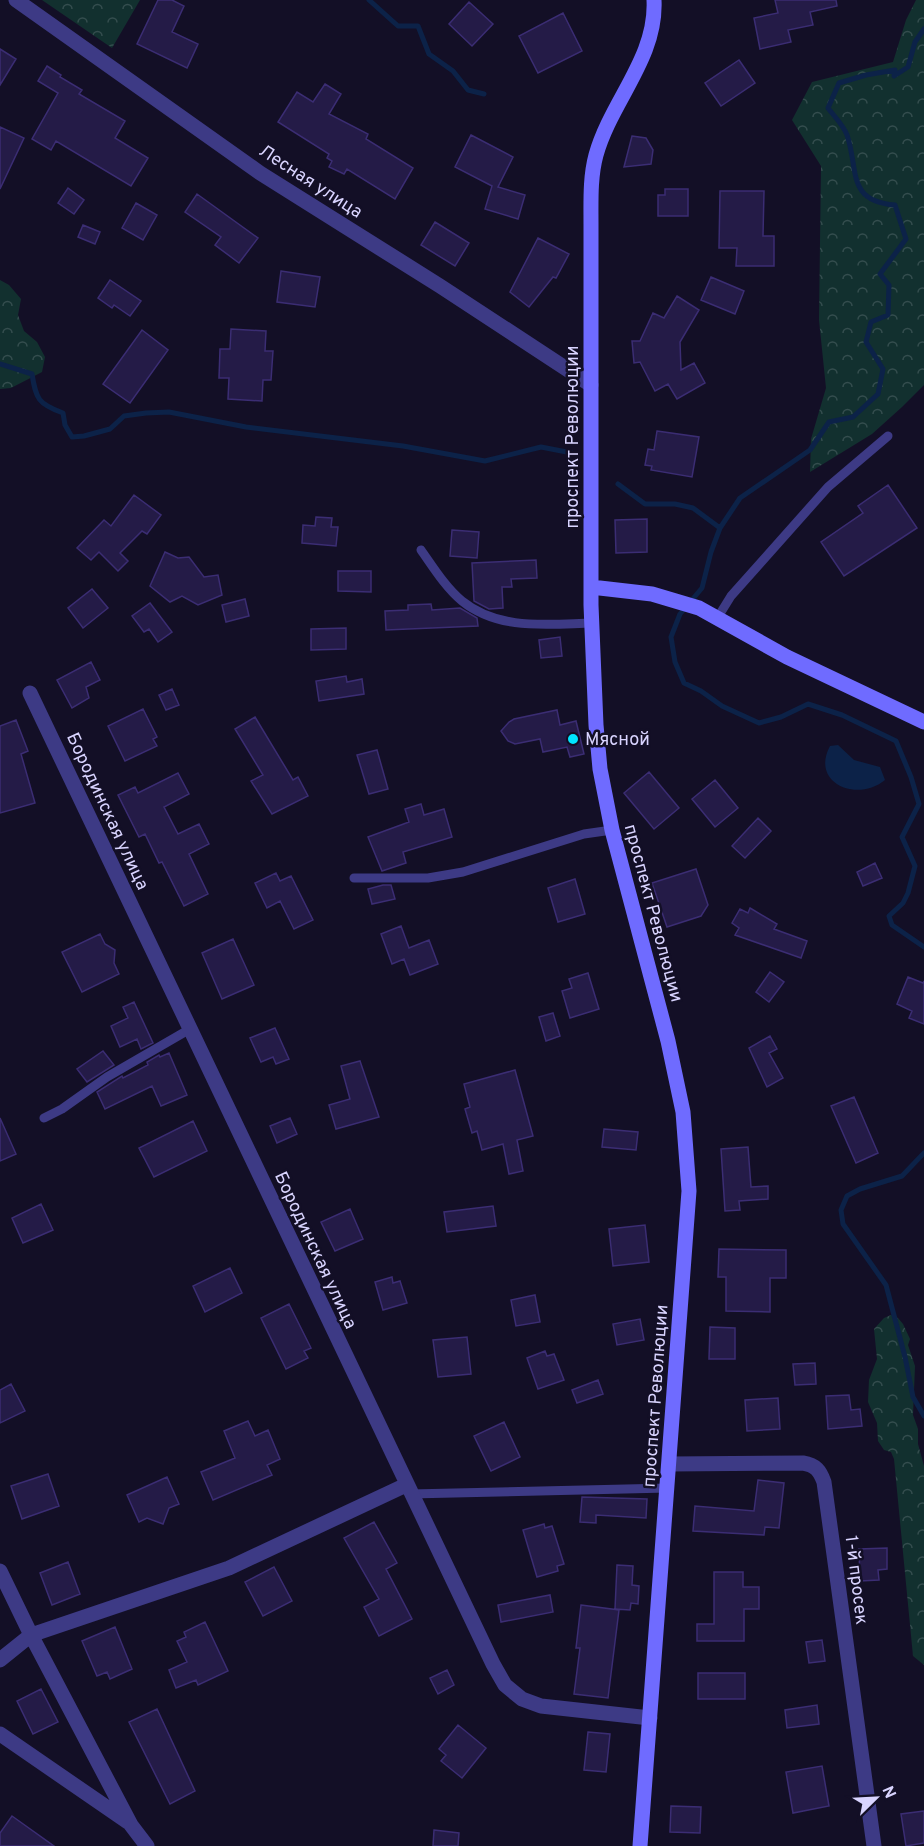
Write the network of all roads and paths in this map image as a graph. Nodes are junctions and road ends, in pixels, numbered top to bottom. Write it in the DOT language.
graph roads {
  1 [pos="16,0"];
  2 [pos="654,0"];
  3 [pos="591,385"];
  4 [pos="888,436"];
  5 [pos="421,550"];
  6 [pos="591,587"];
  7 [pos="718,617"];
  8 [pos="592,623"];
  9 [pos="30,693"];
  10 [pos="924,722"];
  11 [pos="612,830"];
  12 [pos="354,878"];
  13 [pos="190,1029"];
  14 [pos="44,1118"];
  15 [pos="670,1464"];
  16 [pos="668,1488"];
  17 [pos="408,1490"];
  18 [pos="0,1571"];
  19 [pos="31,1635"];
  20 [pos="0,1660"];
  21 [pos="650,1718"];
  22 [pos="0,1734"];
  23 [pos="131,1825"];
  24 [pos="147,1846"];
  25 [pos="640,1846"];
  26 [pos="874,1846"];
  1 -- 3 [label="street, Лесная улица"];
  2 -- 3 [label="street, проспект Революции"];
  3 -- 6 [label="street, проспект Революции"];
  4 -- 7 [label="lane"];
  5 -- 8 [label="lane"];
  6 -- 7 [label="street"];
  6 -- 8 [label="street, проспект Революции"];
  7 -- 10 [label="street"];
  8 -- 11 [label="street, проспект Революции"];
  9 -- 13 [label="street, Бородинская улица"];
  11 -- 12 [label="lane"];
  11 -- 15 [label="street, проспект Революции"];
  13 -- 14 [label="lane"];
  13 -- 17 [label="street, Бородинская улица"];
  15 -- 16 [label="street, проспект Революции"];
  15 -- 26 [label="street, 1-й просек"];
  16 -- 17 [label="lane"];
  16 -- 21 [label="street, проспект Революции"];
  17 -- 19 [label="street"];
  17 -- 21 [label="street, Бородинская улица"];
  18 -- 19 [label="street"];
  19 -- 20 [label="street"];
  19 -- 23 [label="street"];
  21 -- 25 [label="street, проспект Революции"];
  22 -- 23 [label="street"];
  23 -- 24 [label="street"];
}
